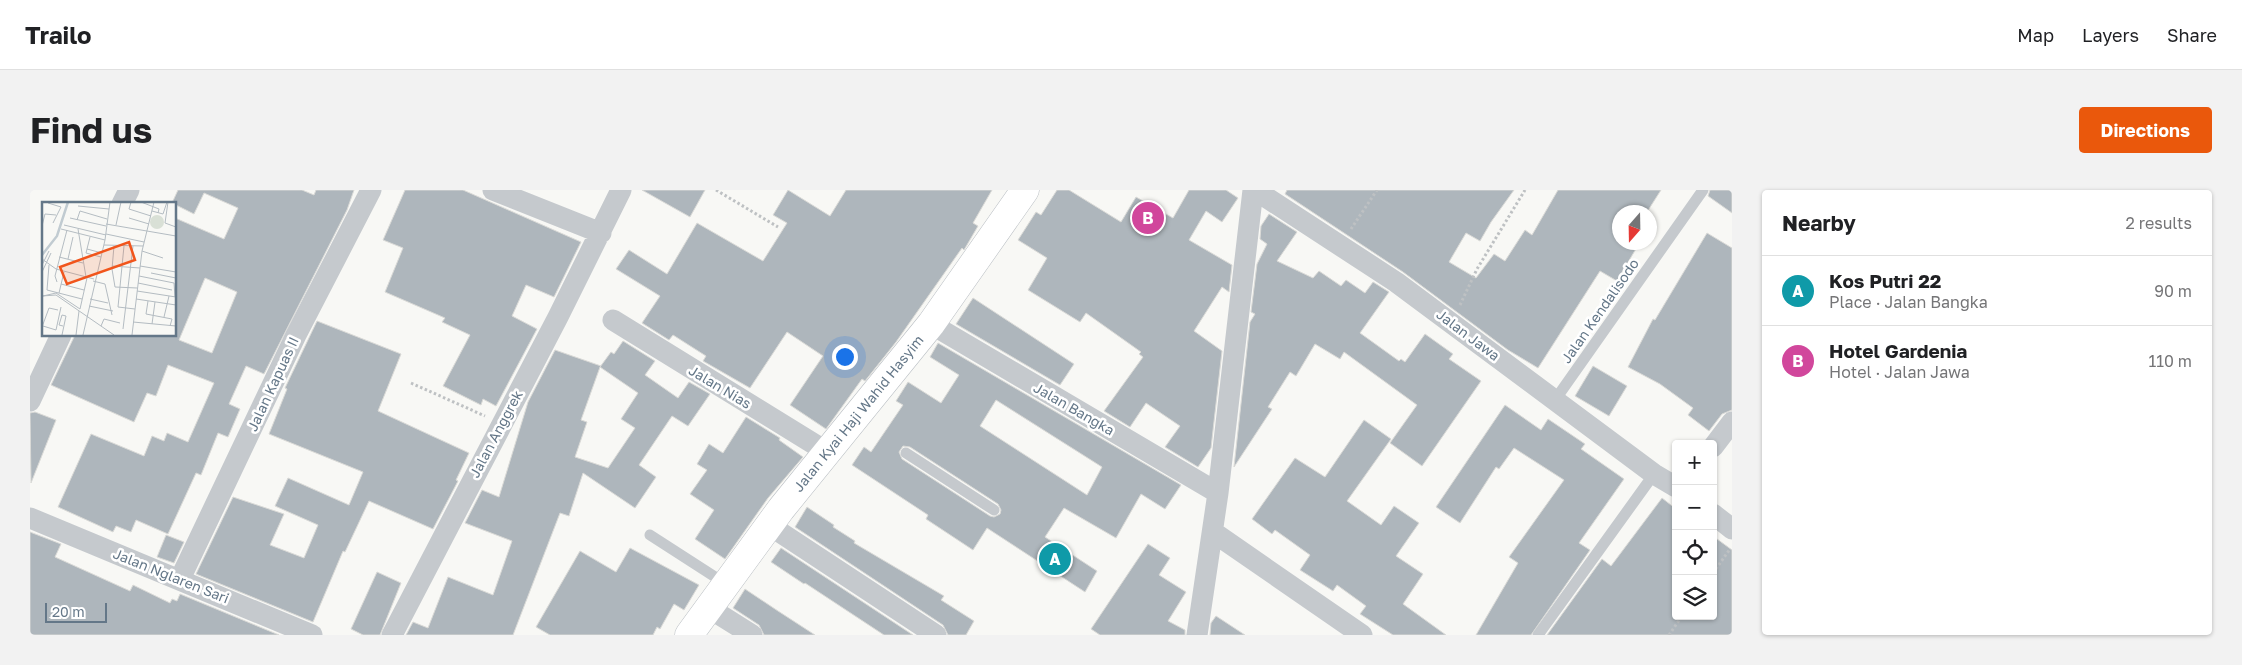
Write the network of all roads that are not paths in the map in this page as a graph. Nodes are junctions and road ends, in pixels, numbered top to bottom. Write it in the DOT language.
graph roads {
  1 [pos="129,190"];
  2 [pos="371,190"];
  3 [pos="493,190"];
  4 [pos="621,190"];
  5 [pos="1025,190"];
  6 [pos="1254,190"];
  7 [pos="1703,190"];
  8 [pos="123,202"];
  9 [pos="601,233"];
  10 [pos="613,320"];
  11 [pos="931,324"];
  12 [pos="61,336"];
  13 [pos="1555,400"];
  14 [pos="30,401"];
  15 [pos="1732,422"];
  16 [pos="1717,442"];
  17 [pos="827,452"];
  18 [pos="906,453"];
  19 [pos="1654,474"];
  20 [pos="1673,485"];
  21 [pos="1218,493"];
  22 [pos="994,510"];
  23 [pos="1717,517"];
  24 [pos="30,518"];
  25 [pos="770,525"];
  26 [pos="1732,529"];
  27 [pos="1213,532"];
  28 [pos="650,535"];
  29 [pos="180,580"];
  30 [pos="726,584"];
  31 [pos="709,608"];
  32 [pos="312,635"];
  33 [pos="392,635"];
  34 [pos="689,635"];
  35 [pos="752,635"];
  36 [pos="936,635"];
  37 [pos="1197,635"];
  38 [pos="1362,635"];
  39 [pos="1538,635"];
  1 -- 8 [label="street"];
  2 -- 29 [label="street, Jalan Kapuas II"];
  3 -- 9 [label="street"];
  4 -- 9 [label="street, Jalan Anggrek"];
  5 -- 11 [label="main road, Jalan Kyai Haji Wahid Hasyim"];
  6 -- 13 [label="street, Jalan Jawa"];
  6 -- 21 [label="street"];
  7 -- 13 [label="lane, Jalan Kendalisodo"];
  9 -- 33 [label="street, Jalan Anggrek"];
  10 -- 17 [label="street, Jalan Nias"];
  11 -- 17 [label="main road, Jalan Kyai Haji Wahid Hasyim"];
  11 -- 21 [label="street, Jalan Bangka"];
  12 -- 14 [label="street"];
  13 -- 19 [label="street, Jalan Jawa"];
  15 -- 16 [label="street"];
  17 -- 25 [label="main road, Jalan Kyai Haji Wahid Hasyim"];
  18 -- 22 [label="lane"];
  19 -- 20 [label="street, Jalan Jawa"];
  19 -- 39 [label="lane"];
  21 -- 27 [label="street"];
  23 -- 26 [label="street"];
  24 -- 29 [label="street, Jalan Nglaren Sari"];
  25 -- 30 [label="main road, Jalan Kyai Haji Wahid Hasyim"];
  25 -- 36 [label="street"];
  27 -- 37 [label="street"];
  27 -- 38 [label="street"];
  28 -- 30 [label="lane"];
  29 -- 32 [label="street, Jalan Nglaren Sari"];
  30 -- 31 [label="main road, Jalan Kyai Haji Wahid Hasyim"];
  31 -- 34 [label="main road, Jalan Kyai Haji Wahid Hasyim"];
  31 -- 35 [label="street"];
}
